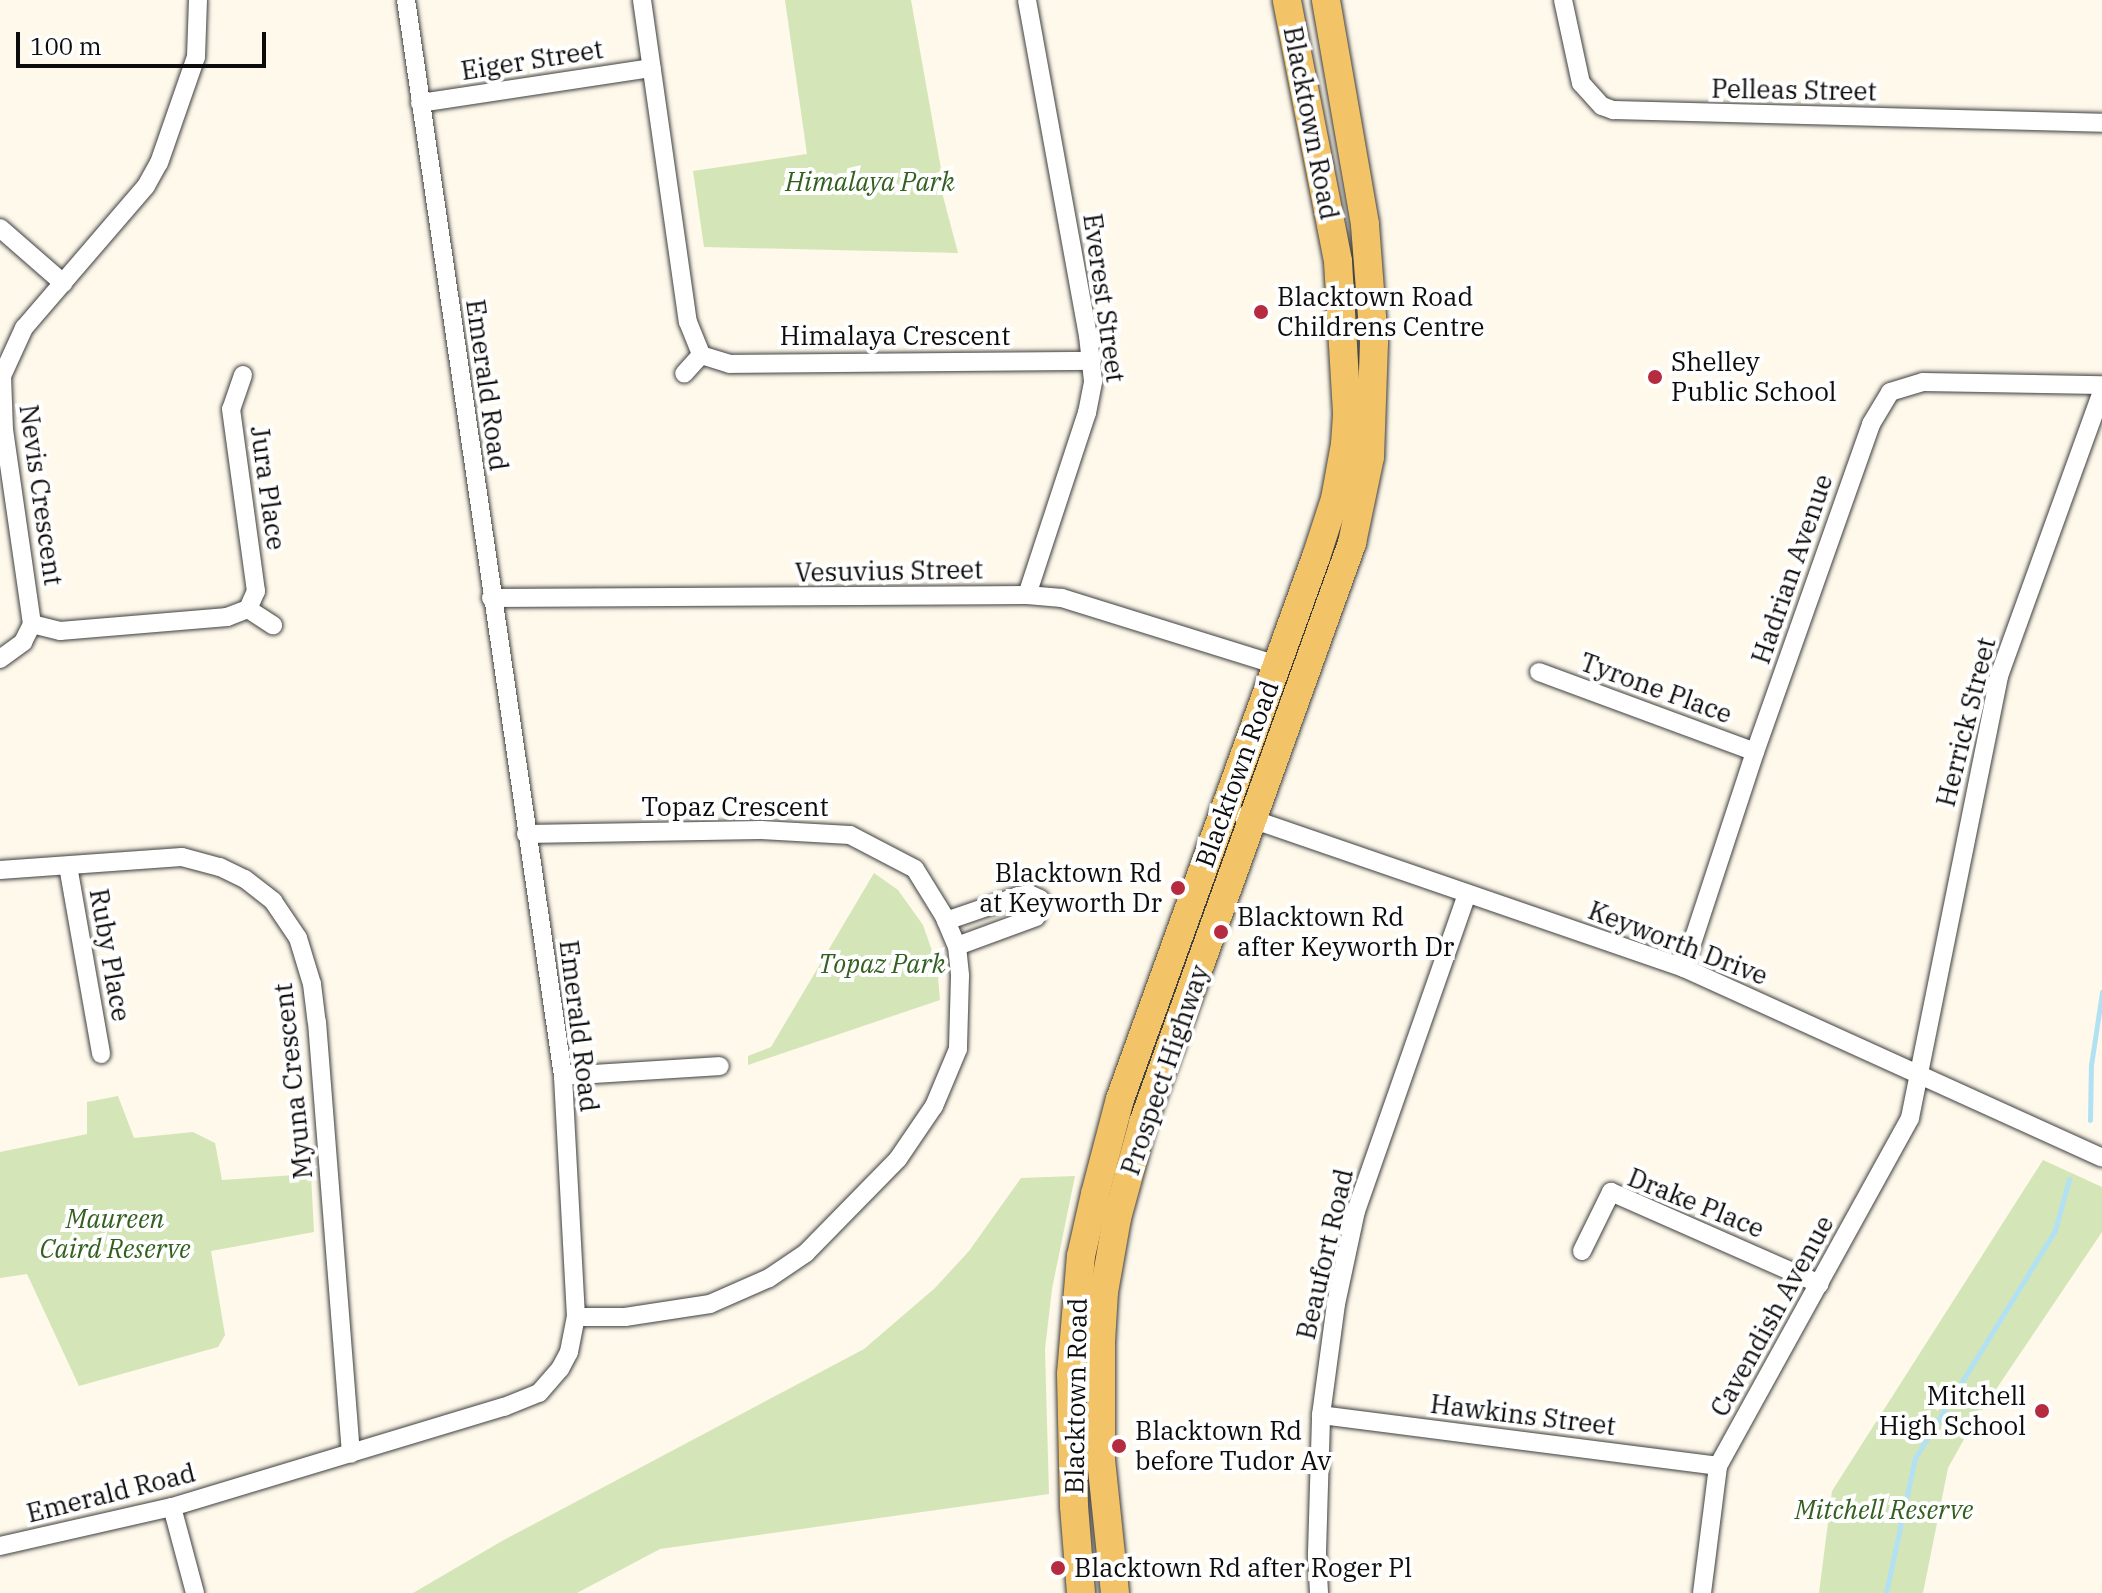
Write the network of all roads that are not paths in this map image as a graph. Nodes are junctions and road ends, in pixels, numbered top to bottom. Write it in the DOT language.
graph roads {
  1 [pos="198,0"];
  2 [pos="406,0"];
  3 [pos="642,0"];
  4 [pos="1027,0"];
  5 [pos="1287,0"];
  6 [pos="1326,0"];
  7 [pos="1563,0"];
  8 [pos="651,68"];
  9 [pos="420,103"];
  10 [pos="2102,123"];
  11 [pos="0,228"];
  12 [pos="63,283"];
  13 [pos="701,355"];
  14 [pos="1092,361"];
  15 [pos="684,374"];
  16 [pos="243,375"];
  17 [pos="2102,388"];
  18 [pos="1027,595"];
  19 [pos="491,598"];
  20 [pos="248,609"];
  21 [pos="32,624"];
  22 [pos="273,625"];
  23 [pos="0,659"];
  24 [pos="1277,665"];
  25 [pos="1539,672"];
  26 [pos="1755,752"];
  27 [pos="1223,808"];
  28 [pos="1252,820"];
  29 [pos="526,834"];
  30 [pos="68,866"];
  31 [pos="0,870"];
  32 [pos="1467,894"];
  33 [pos="946,921"];
  34 [pos="957,946"];
  35 [pos="1684,968"];
  36 [pos="101,1054"];
  37 [pos="720,1066"];
  38 [pos="1920,1075"];
  39 [pos="563,1076"];
  40 [pos="2102,1158"];
  41 [pos="1582,1251"];
  42 [pos="1820,1284"];
  43 [pos="576,1317"];
  44 [pos="1321,1415"];
  45 [pos="351,1454"];
  46 [pos="1718,1466"];
  47 [pos="172,1507"];
  48 [pos="0,1546"];
  49 [pos="195,1593"];
  50 [pos="1081,1593"];
  51 [pos="1115,1593"];
  52 [pos="1319,1593"];
  53 [pos="1702,1593"];
  1 -- 12 [label="street, Nevis Crescent"];
  2 -- 9 [label="street, Emerald Road"];
  3 -- 8 [label="street"];
  4 -- 14 [label="street, Everest Street"];
  5 -- 24 [label="main road, Blacktown Road"];
  6 -- 28 [label="main road, Prospect Highway"];
  7 -- 10 [label="street, Pelleas Street"];
  8 -- 9 [label="street, Eiger Street"];
  8 -- 13 [label="street"];
  9 -- 19 [label="street, Emerald Road"];
  11 -- 12 [label="street"];
  12 -- 21 [label="street, Nevis Crescent"];
  13 -- 14 [label="street, Himalaya Crescent"];
  13 -- 15 [label="street"];
  14 -- 18 [label="street, Everest Street"];
  16 -- 20 [label="street, Jura Place"];
  17 -- 26 [label="street, Hadrian Avenue"];
  17 -- 38 [label="street, Herrick Street"];
  18 -- 19 [label="street, Vesuvius Street"];
  18 -- 24 [label="street, Vesuvius Street"];
  19 -- 29 [label="street, Emerald Road"];
  20 -- 21 [label="street"];
  20 -- 22 [label="street"];
  21 -- 23 [label="street, Nevis Crescent"];
  24 -- 27 [label="main road, Blacktown Road"];
  25 -- 26 [label="street, Tyrone Place"];
  26 -- 35 [label="street, Hadrian Avenue"];
  27 -- 28 [label="street, Keyworth Drive"];
  27 -- 50 [label="main road, Blacktown Road"];
  28 -- 32 [label="street, Keyworth Drive"];
  28 -- 51 [label="main road, Prospect Highway"];
  29 -- 33 [label="street, Topaz Crescent"];
  29 -- 39 [label="street, Emerald Road"];
  30 -- 31 [label="street, Myuna Crescent"];
  30 -- 36 [label="street, Ruby Place"];
  30 -- 45 [label="street, Myuna Crescent"];
  32 -- 35 [label="street, Keyworth Drive"];
  32 -- 44 [label="street, Beaufort Road"];
  33 -- 34 [label="street, Topaz Crescent"];
  33 -- 34 [label="street"];
  34 -- 43 [label="street, Topaz Crescent"];
  35 -- 38 [label="street, Keyworth Drive"];
  37 -- 39 [label="street"];
  38 -- 40 [label="street, Keyworth Drive"];
  38 -- 42 [label="street, Cavendish Avenue"];
  39 -- 43 [label="street, Emerald Road"];
  41 -- 42 [label="street, Drake Place"];
  42 -- 46 [label="street, Cavendish Avenue"];
  43 -- 45 [label="street, Emerald Road"];
  44 -- 46 [label="street, Hawkins Street"];
  44 -- 52 [label="street, Beaufort Road"];
  45 -- 47 [label="street, Emerald Road"];
  46 -- 53 [label="street, Cavendish Avenue"];
  47 -- 48 [label="street, Emerald Road"];
  47 -- 49 [label="street"];
}
